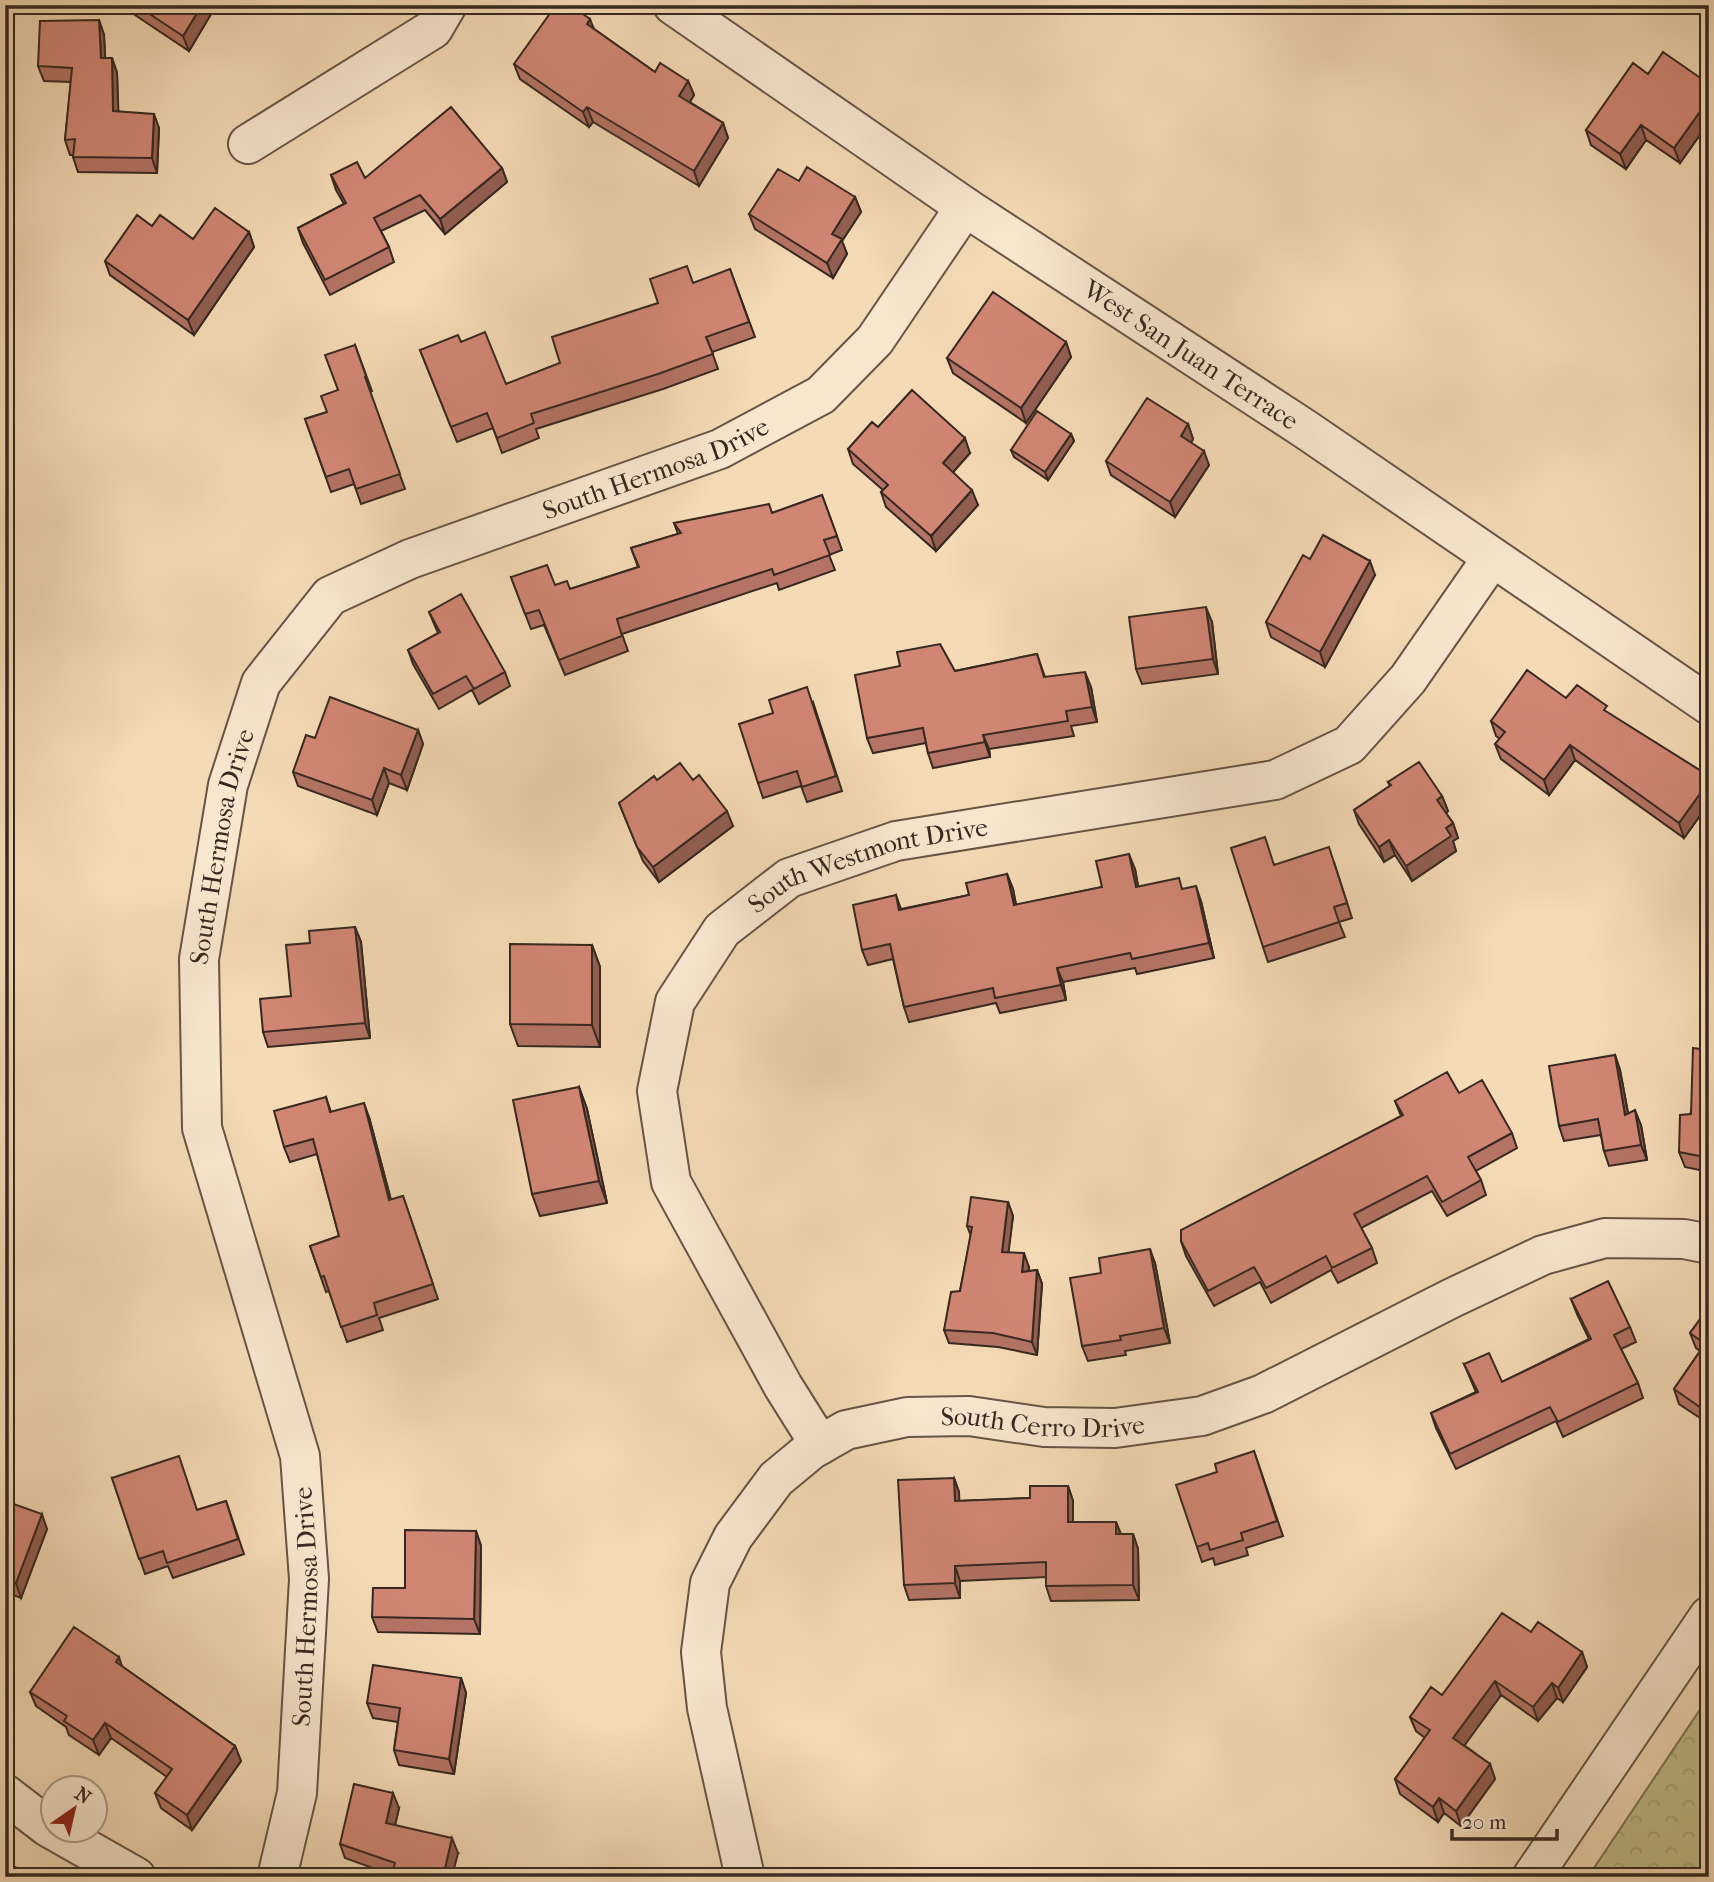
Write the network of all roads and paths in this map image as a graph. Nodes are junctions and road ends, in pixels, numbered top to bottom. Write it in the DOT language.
graph roads {
  1 [pos="447,5"];
  2 [pos="673,5"];
  3 [pos="248,145"];
  4 [pos="965,206"];
  5 [pos="1492,558"];
  6 [pos="1709,705"];
  7 [pos="1709,1244"];
  8 [pos="820,1445"];
  9 [pos="1709,1616"];
  10 [pos="5,1794"];
  11 [pos="136,1877"];
  12 [pos="277,1877"];
  13 [pos="745,1877"];
  14 [pos="1532,1877"];
  1 -- 3 [label="street"];
  2 -- 4 [label="street, West San Juan Terrace"];
  4 -- 5 [label="street, West San Juan Terrace"];
  4 -- 12 [label="street, South Hermosa Drive"];
  5 -- 6 [label="street, West San Juan Terrace"];
  5 -- 8 [label="street, South Westmont Drive"];
  7 -- 8 [label="street, South Cerro Drive"];
  8 -- 13 [label="street, South Cerro Drive"];
  9 -- 14 [label="street"];
  10 -- 11 [label="street"];
}
